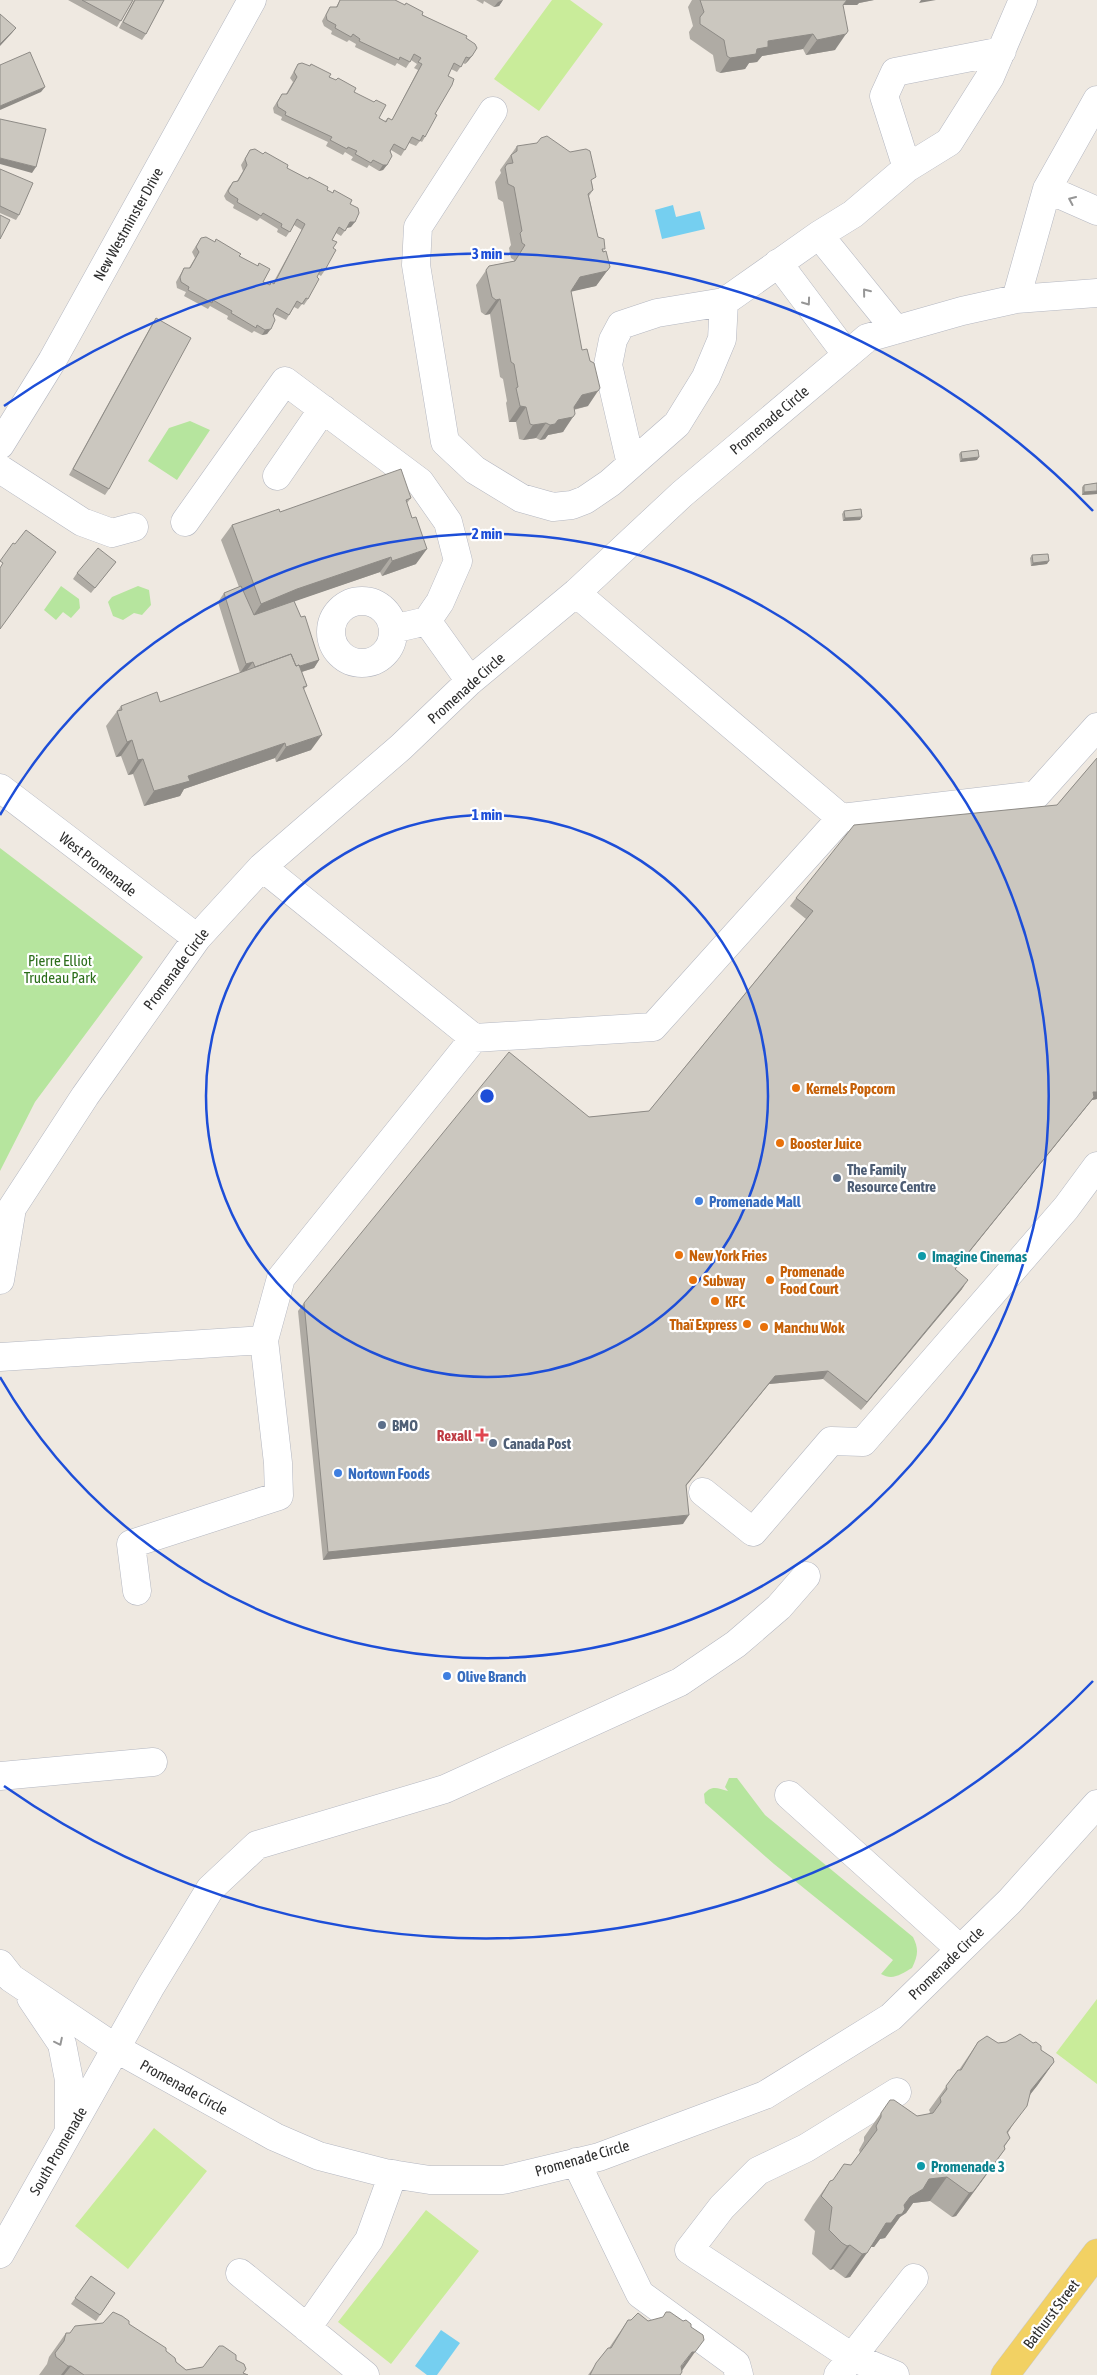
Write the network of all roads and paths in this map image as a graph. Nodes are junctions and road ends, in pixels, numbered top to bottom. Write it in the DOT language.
graph roads {
  1 [pos="252,0"];
  2 [pos="1023,0"];
  3 [pos="1002,51"];
  4 [pos="1097,100"];
  5 [pos="493,111"];
  6 [pos="907,168"];
  7 [pos="1047,189"];
  8 [pos="1097,211"];
  9 [pos="819,235"];
  10 [pos="778,262"];
  11 [pos="1097,293"];
  12 [pos="1016,299"];
  13 [pos="724,302"];
  14 [pos="896,330"];
  15 [pos="847,355"];
  16 [pos="323,409"];
  17 [pos="0,445"];
  18 [pos="631,464"];
  19 [pos="0,469"];
  20 [pos="277,476"];
  21 [pos="185,522"];
  22 [pos="134,527"];
  23 [pos="576,594"];
  24 [pos="428,621"];
  25 [pos="393,629"];
  26 [pos="470,681"];
  27 [pos="1097,728"];
  28 [pos="0,788"];
  29 [pos="841,818"];
  30 [pos="262,867"];
  31 [pos="197,938"];
  32 [pos="474,1038"];
  33 [pos="1097,1166"];
  34 [pos="0,1280"];
  35 [pos="264,1340"];
  36 [pos="0,1357"];
  37 [pos="703,1492"];
  38 [pos="806,1576"];
  39 [pos="137,1591"];
  40 [pos="153,1762"];
  41 [pos="0,1776"];
  42 [pos="789,1795"];
  43 [pos="1097,1804"];
  44 [pos="960,1949"];
  45 [pos="0,1964"];
  46 [pos="24,1986"];
  47 [pos="116,2049"];
  48 [pos="897,2092"];
  49 [pos="69,2131"];
  50 [pos="576,2162"];
  51 [pos="393,2174"];
  52 [pos="1097,2253"];
  53 [pos="0,2254"];
  54 [pos="240,2273"];
  55 [pos="914,2278"];
  56 [pos="307,2328"];
  57 [pos="853,2369"];
  58 [pos="365,2375"];
  59 [pos="739,2375"];
  60 [pos="895,2375"];
  61 [pos="1005,2375"];
  1 -- 17 [label="street, New Westminster Drive"];
  2 -- 3 [label="street"];
  3 -- 6 [label="street"];
  3 -- 6 [label="street"];
  4 -- 7 [label="street"];
  5 -- 18 [label="street"];
  6 -- 9 [label="street"];
  8 -- 7 [label="street, one-way"];
  7 -- 12 [label="street"];
  9 -- 10 [label="street"];
  14 -- 9 [label="street, one-way"];
  10 -- 13 [label="street"];
  10 -- 15 [label="street, one-way"];
  11 -- 12 [label="street, Promenade Circle"];
  12 -- 14 [label="street, Promenade Circle"];
  13 -- 18 [label="street"];
  13 -- 18 [label="street"];
  14 -- 15 [label="street, Promenade Circle"];
  15 -- 23 [label="street, Promenade Circle"];
  16 -- 20 [label="street"];
  16 -- 21 [label="street"];
  16 -- 24 [label="street"];
  19 -- 22 [label="street"];
  23 -- 26 [label="street, Promenade Circle"];
  23 -- 29 [label="street"];
  24 -- 25 [label="street"];
  24 -- 26 [label="street"];
  26 -- 30 [label="street, Promenade Circle"];
  27 -- 29 [label="street"];
  28 -- 31 [label="street, West Promenade"];
  29 -- 32 [label="street"];
  30 -- 31 [label="street, Promenade Circle"];
  30 -- 32 [label="street"];
  31 -- 34 [label="street, Promenade Circle"];
  32 -- 35 [label="street"];
  33 -- 37 [label="street"];
  35 -- 36 [label="street"];
  35 -- 39 [label="street"];
  38 -- 47 [label="street, South Promenade"];
  40 -- 41 [label="street"];
  42 -- 44 [label="street"];
  43 -- 44 [label="street, Promenade Circle"];
  44 -- 50 [label="street, Promenade Circle"];
  45 -- 46 [label="street, Promenade Circle"];
  46 -- 47 [label="street, Promenade Circle"];
  46 -- 49 [label="street, Promenade Circle, one-way"];
  47 -- 49 [label="street, South Promenade"];
  47 -- 51 [label="street, Promenade Circle"];
  48 -- 57 [label="street"];
  49 -- 53 [label="street, South Promenade"];
  50 -- 51 [label="street, Promenade Circle"];
  50 -- 59 [label="street"];
  51 -- 56 [label="street"];
  52 -- 61 [label="main road, Bathurst Street"];
  54 -- 56 [label="street"];
  55 -- 57 [label="street"];
  56 -- 58 [label="street"];
  57 -- 60 [label="street"];
}
